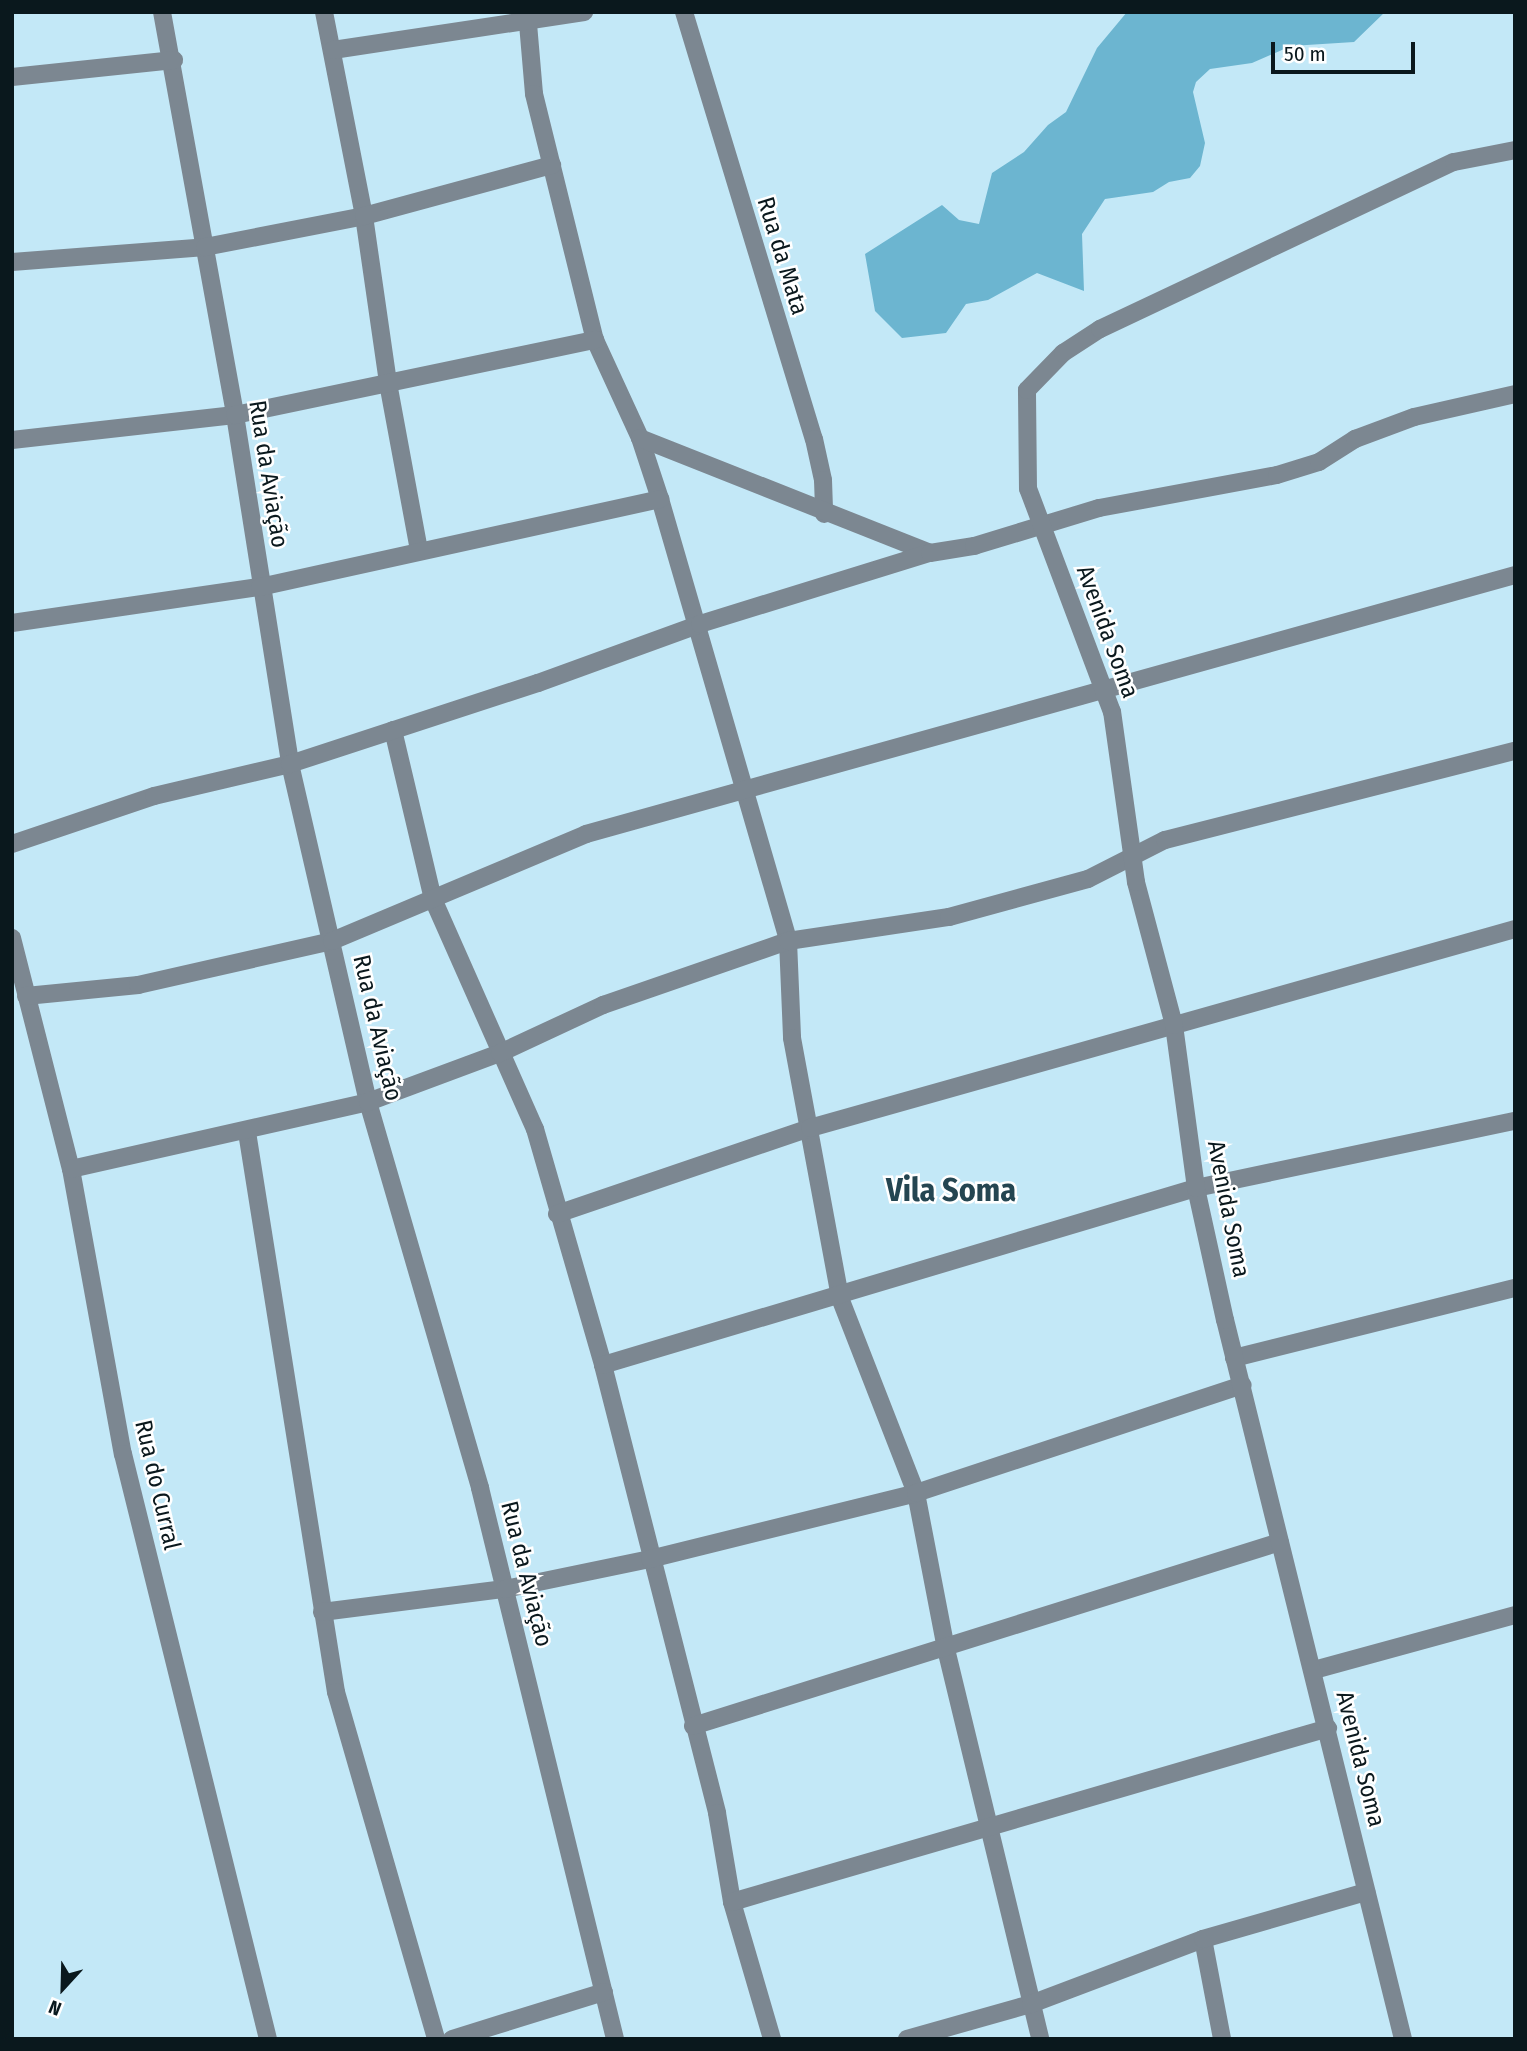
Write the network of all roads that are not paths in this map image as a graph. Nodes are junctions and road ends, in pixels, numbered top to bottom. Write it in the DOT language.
graph roads {
  1 [pos="162,12"];
  2 [pos="324,12"];
  3 [pos="584,12"];
  4 [pos="684,12"];
  5 [pos="528,17"];
  6 [pos="333,50"];
  7 [pos="174,60"];
  8 [pos="12,77"];
  9 [pos="1515,150"];
  10 [pos="552,165"];
  11 [pos="364,216"];
  12 [pos="205,247"];
  13 [pos="12,262"];
  14 [pos="595,340"];
  15 [pos="388,383"];
  16 [pos="1515,394"];
  17 [pos="235,415"];
  18 [pos="640,439"];
  19 [pos="12,440"];
  20 [pos="660,499"];
  21 [pos="824,514"];
  22 [pos="1042,527"];
  23 [pos="419,550"];
  24 [pos="930,553"];
  25 [pos="1515,575"];
  26 [pos="260,587"];
  27 [pos="12,623"];
  28 [pos="699,624"];
  29 [pos="1106,689"];
  30 [pos="393,730"];
  31 [pos="1515,751"];
  32 [pos="290,764"];
  33 [pos="744,789"];
  34 [pos="12,844"];
  35 [pos="1133,855"];
  36 [pos="433,899"];
  37 [pos="1515,929"];
  38 [pos="12,939"];
  39 [pos="332,941"];
  40 [pos="788,941"];
  41 [pos="26,996"];
  42 [pos="1174,1025"];
  43 [pos="500,1053"];
  44 [pos="368,1102"];
  45 [pos="1515,1121"];
  46 [pos="810,1128"];
  47 [pos="247,1132"];
  48 [pos="71,1169"];
  49 [pos="1196,1188"];
  50 [pos="557,1214"];
  51 [pos="1515,1288"];
  52 [pos="840,1298"];
  53 [pos="1234,1358"];
  54 [pos="603,1365"];
  55 [pos="1243,1385"];
  56 [pos="916,1493"];
  57 [pos="1279,1542"];
  58 [pos="650,1559"];
  59 [pos="505,1589"];
  60 [pos="322,1612"];
  61 [pos="1515,1615"];
  62 [pos="946,1649"];
  63 [pos="1314,1671"];
  64 [pos="693,1726"];
  65 [pos="1328,1728"];
  66 [pos="988,1827"];
  67 [pos="1366,1892"];
  68 [pos="732,1902"];
  69 [pos="1203,1939"];
  70 [pos="604,1992"];
  71 [pos="1031,2004"];
  72 [pos="268,2039"];
  73 [pos="436,2039"];
  74 [pos="452,2039"];
  75 [pos="615,2039"];
  76 [pos="772,2039"];
  77 [pos="907,2039"];
  78 [pos="1040,2039"];
  79 [pos="1222,2039"];
  80 [pos="1403,2039"];
  1 -- 7 [label="street, Rua da Aviação"];
  2 -- 6 [label="street"];
  3 -- 5 [label="street"];
  4 -- 21 [label="street, Rua da Mata"];
  5 -- 6 [label="street"];
  5 -- 10 [label="street"];
  6 -- 11 [label="street"];
  7 -- 8 [label="street"];
  7 -- 12 [label="street, Rua da Aviação"];
  9 -- 22 [label="street, Avenida Soma"];
  10 -- 11 [label="street"];
  10 -- 14 [label="street"];
  11 -- 12 [label="street"];
  11 -- 15 [label="street"];
  12 -- 13 [label="street"];
  12 -- 17 [label="street, Rua da Aviação"];
  14 -- 15 [label="street"];
  14 -- 18 [label="street"];
  15 -- 17 [label="street"];
  15 -- 23 [label="street"];
  16 -- 22 [label="street"];
  17 -- 19 [label="street"];
  17 -- 26 [label="street, Rua da Aviação"];
  18 -- 20 [label="street"];
  18 -- 21 [label="street"];
  20 -- 23 [label="street"];
  20 -- 28 [label="street"];
  21 -- 24 [label="street"];
  22 -- 24 [label="street"];
  22 -- 29 [label="street, Avenida Soma"];
  23 -- 26 [label="street"];
  24 -- 28 [label="street"];
  25 -- 29 [label="street"];
  26 -- 27 [label="street"];
  26 -- 32 [label="street, Rua da Aviação"];
  28 -- 30 [label="street"];
  28 -- 33 [label="street"];
  29 -- 33 [label="street"];
  29 -- 35 [label="street, Avenida Soma"];
  30 -- 32 [label="street"];
  30 -- 36 [label="street"];
  31 -- 35 [label="street"];
  32 -- 34 [label="street"];
  32 -- 39 [label="street, Rua da Aviação"];
  33 -- 36 [label="street"];
  33 -- 40 [label="street"];
  35 -- 40 [label="street"];
  35 -- 42 [label="street, Avenida Soma"];
  36 -- 39 [label="street"];
  36 -- 43 [label="street"];
  37 -- 42 [label="street"];
  38 -- 41 [label="street, Rua do Curral"];
  39 -- 41 [label="street"];
  39 -- 44 [label="street, Rua da Aviação"];
  40 -- 43 [label="street"];
  40 -- 46 [label="street"];
  41 -- 48 [label="street, Rua do Curral"];
  42 -- 46 [label="street"];
  42 -- 49 [label="street, Avenida Soma"];
  43 -- 44 [label="street"];
  43 -- 50 [label="street"];
  44 -- 47 [label="street"];
  44 -- 59 [label="street, Rua da Aviação"];
  45 -- 49 [label="street"];
  46 -- 50 [label="street"];
  46 -- 52 [label="street"];
  47 -- 48 [label="street"];
  47 -- 60 [label="street"];
  48 -- 72 [label="street, Rua do Curral"];
  49 -- 52 [label="street"];
  49 -- 53 [label="street, Avenida Soma"];
  50 -- 54 [label="street"];
  51 -- 53 [label="street"];
  52 -- 54 [label="street"];
  52 -- 56 [label="street"];
  53 -- 55 [label="street, Avenida Soma"];
  54 -- 58 [label="street"];
  55 -- 56 [label="street"];
  55 -- 57 [label="street, Avenida Soma"];
  56 -- 58 [label="street"];
  56 -- 62 [label="street"];
  57 -- 62 [label="street"];
  57 -- 63 [label="street, Avenida Soma"];
  58 -- 59 [label="street"];
  58 -- 64 [label="street"];
  59 -- 60 [label="street"];
  59 -- 70 [label="street, Rua da Aviação"];
  60 -- 73 [label="street"];
  61 -- 63 [label="street"];
  62 -- 64 [label="street"];
  62 -- 66 [label="street"];
  63 -- 65 [label="street, Avenida Soma"];
  64 -- 68 [label="street"];
  65 -- 66 [label="street"];
  65 -- 67 [label="street, Avenida Soma"];
  66 -- 68 [label="street"];
  66 -- 71 [label="street"];
  67 -- 69 [label="street"];
  67 -- 80 [label="street, Avenida Soma"];
  68 -- 76 [label="street"];
  69 -- 71 [label="street"];
  69 -- 79 [label="street"];
  70 -- 74 [label="street"];
  70 -- 75 [label="street, Rua da Aviação"];
  71 -- 77 [label="street"];
  71 -- 78 [label="street"];
}
